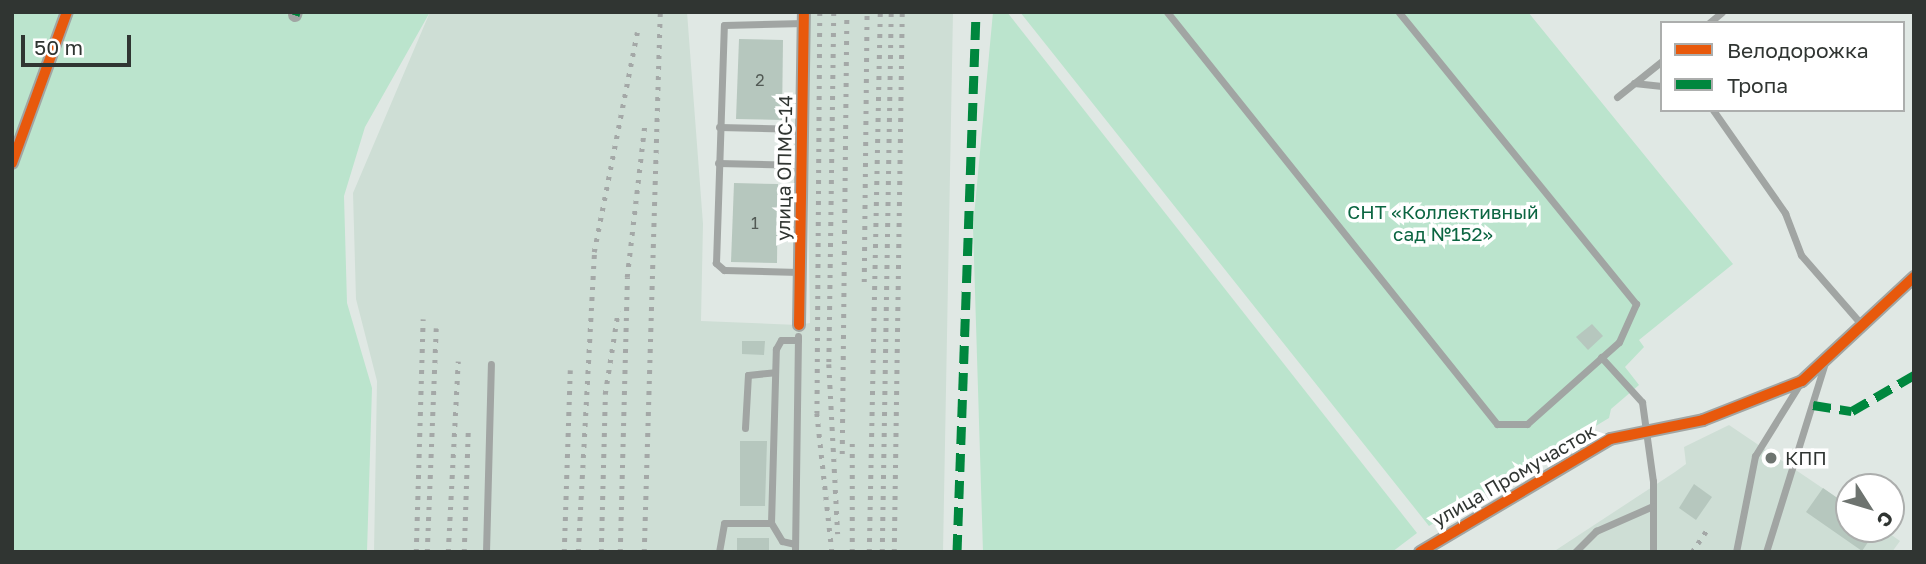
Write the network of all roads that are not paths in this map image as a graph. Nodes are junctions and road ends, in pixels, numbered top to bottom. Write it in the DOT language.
graph roads {
  1 [pos="67,12"];
  2 [pos="1167,12"];
  3 [pos="1399,12"];
  4 [pos="804,17"];
  5 [pos="1660,63"];
  6 [pos="1634,83"];
  7 [pos="1660,86"];
  8 [pos="1617,97"];
  9 [pos="1714,112"];
  10 [pos="719,127"];
  11 [pos="802,129"];
  12 [pos="12,163"];
  13 [pos="718,163"];
  14 [pos="801,165"];
  15 [pos="799,272"];
  16 [pos="1914,276"];
  17 [pos="1865,327"];
  18 [pos="798,332"];
  19 [pos="1601,357"];
  20 [pos="1825,363"];
  21 [pos="491,364"];
  22 [pos="775,372"];
  23 [pos="1802,381"];
  24 [pos="745,428"];
  25 [pos="1641,430"];
  26 [pos="1653,506"];
  27 [pos="771,523"];
  28 [pos="795,548"];
  29 [pos="486,552"];
  30 [pos="719,552"];
  31 [pos="1420,552"];
  32 [pos="1575,552"];
  33 [pos="1653,552"];
  34 [pos="1736,552"];
  35 [pos="1766,552"];
  1 -- 12 [label="street"];
  2 -- 19 [label="lane"];
  3 -- 19 [label="lane"];
  4 -- 10 [label="lane"];
  4 -- 11 [label="street, улица ОПМС-14"];
  5 -- 6 [label="lane"];
  6 -- 7 [label="lane"];
  6 -- 8 [label="lane"];
  9 -- 17 [label="lane"];
  10 -- 11 [label="lane"];
  10 -- 13 [label="lane"];
  11 -- 14 [label="street, улица ОПМС-14"];
  13 -- 14 [label="lane"];
  13 -- 15 [label="lane"];
  14 -- 15 [label="street, улица ОПМС-14"];
  15 -- 18 [label="street, улица ОПМС-14"];
  16 -- 17 [label="street, улица Промучасток"];
  17 -- 20 [label="street, улица Промучасток"];
  18 -- 22 [label="lane"];
  18 -- 28 [label="lane"];
  19 -- 25 [label="lane"];
  20 -- 23 [label="street, улица Промучасток"];
  20 -- 35 [label="lane"];
  21 -- 29 [label="lane"];
  22 -- 24 [label="lane"];
  22 -- 27 [label="lane"];
  23 -- 25 [label="street, улица Промучасток"];
  23 -- 34 [label="lane"];
  25 -- 26 [label="lane"];
  25 -- 31 [label="street, улица Промучасток"];
  26 -- 32 [label="lane"];
  26 -- 33 [label="lane"];
  27 -- 28 [label="lane"];
  27 -- 30 [label="lane"];
}
